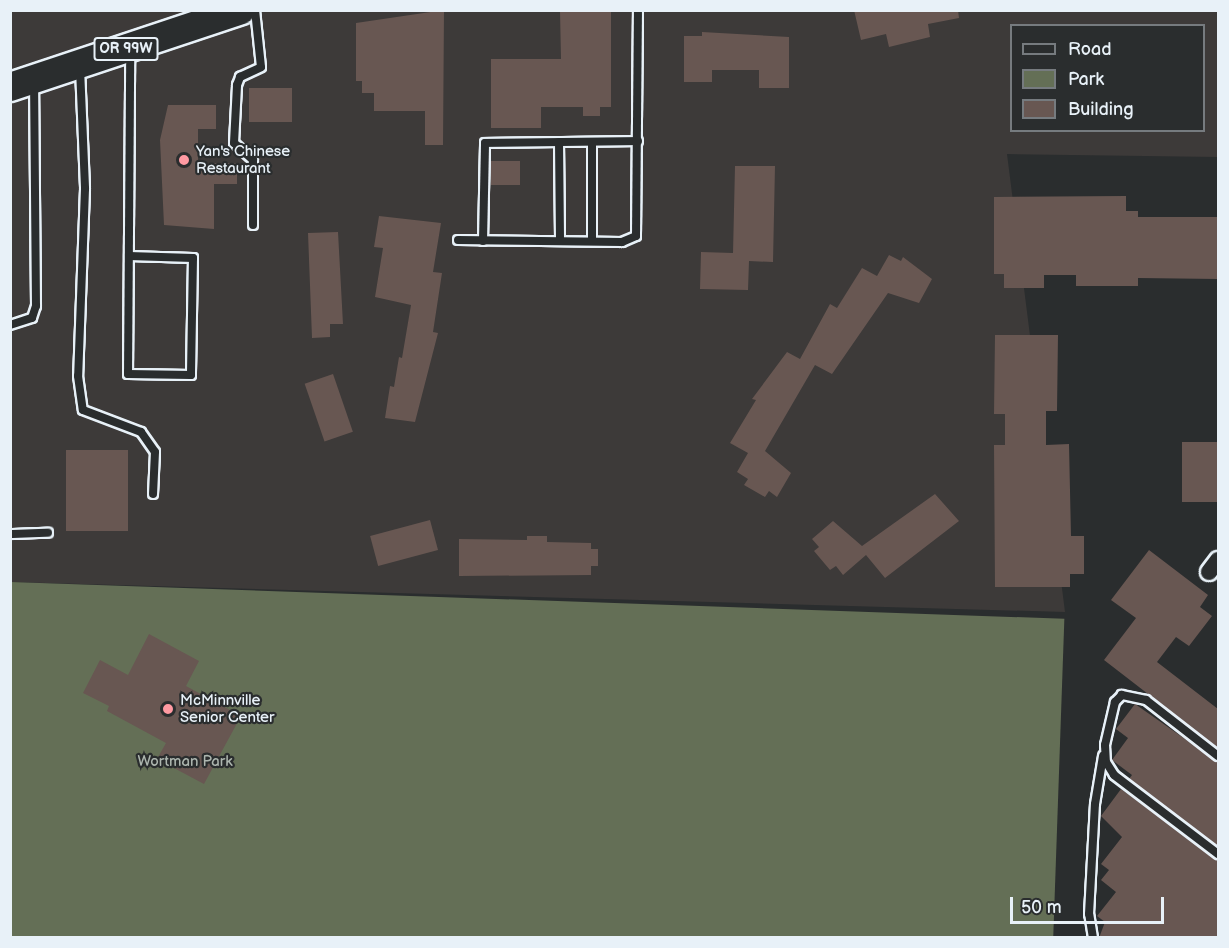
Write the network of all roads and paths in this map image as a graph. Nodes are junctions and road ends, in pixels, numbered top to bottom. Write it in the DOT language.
graph roads {
  1 [pos="241,10"];
  2 [pos="255,10"];
  3 [pos="638,10"];
  4 [pos="130,47"];
  5 [pos="79,64"];
  6 [pos="22,83"];
  7 [pos="638,141"];
  8 [pos="559,142"];
  9 [pos="592,142"];
  10 [pos="254,225"];
  11 [pos="458,240"];
  12 [pos="483,241"];
  13 [pos="560,241"];
  14 [pos="592,241"];
  15 [pos="129,256"];
  16 [pos="10,325"];
  17 [pos="153,494"];
  18 [pos="48,533"];
  19 [pos="10,534"];
  20 [pos="1105,745"];
  21 [pos="1218,756"];
  22 [pos="1218,854"];
  23 [pos="1093,938"];
  1 -- 4 [label="highway, OR 99W"];
  2 -- 10 [label="lane"];
  3 -- 7 [label="lane"];
  4 -- 5 [label="highway, OR 99W"];
  4 -- 15 [label="lane"];
  5 -- 6 [label="highway, OR 99W"];
  5 -- 17 [label="lane"];
  6 -- 16 [label="lane"];
  7 -- 9 [label="lane"];
  7 -- 14 [label="lane"];
  8 -- 9 [label="lane"];
  8 -- 12 [label="lane"];
  8 -- 13 [label="lane"];
  9 -- 14 [label="lane"];
  11 -- 12 [label="lane"];
  12 -- 13 [label="lane"];
  13 -- 14 [label="lane"];
  15 -- 15 [label="lane"];
  18 -- 19 [label="lane"];
  20 -- 21 [label="lane"];
  20 -- 22 [label="lane"];
  20 -- 23 [label="lane"];
}
